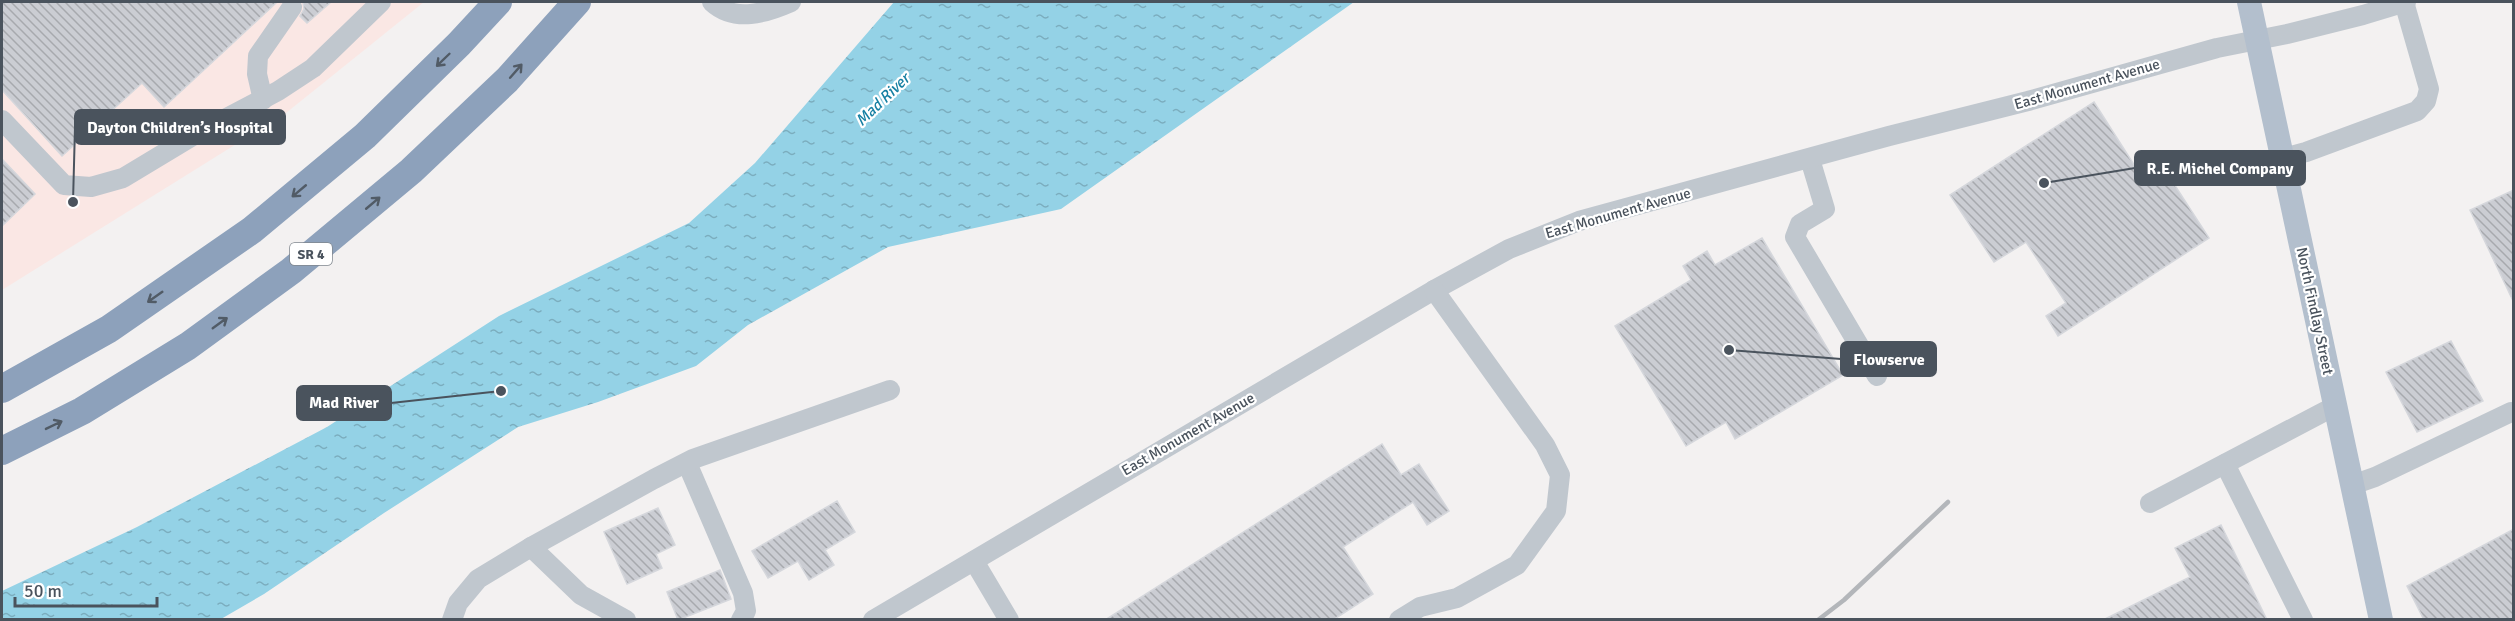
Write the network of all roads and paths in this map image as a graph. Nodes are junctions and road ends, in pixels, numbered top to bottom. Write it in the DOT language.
graph roads {
  1 [pos="381,2"];
  2 [pos="498,2"];
  3 [pos="577,2"];
  4 [pos="712,2"];
  5 [pos="791,2"];
  6 [pos="2249,2"];
  7 [pos="2405,2"];
  8 [pos="292,7"];
  9 [pos="2258,39"];
  10 [pos="262,100"];
  11 [pos="2,120"];
  12 [pos="2283,158"];
  13 [pos="1810,159"];
  14 [pos="1434,290"];
  15 [pos="1877,376"];
  16 [pos="2,389"];
  17 [pos="890,390"];
  18 [pos="2335,406"];
  19 [pos="2511,412"];
  20 [pos="2,451"];
  21 [pos="687,463"];
  22 [pos="2225,464"];
  23 [pos="2352,485"];
  24 [pos="2150,503"];
  25 [pos="531,547"];
  26 [pos="974,561"];
  27 [pos="452,620"];
  28 [pos="626,620"];
  29 [pos="741,620"];
  30 [pos="873,620"];
  31 [pos="1009,620"];
  32 [pos="1399,620"];
  33 [pos="2303,620"];
  34 [pos="2381,620"];
  1 -- 10 [label="street"];
  2 -- 16 [label="highway, one-way"];
  20 -- 3 [label="highway, SR 4, one-way"];
  4 -- 5 [label="street"];
  6 -- 9 [label="main road, North Findlay Street"];
  7 -- 9 [label="street, East Monument Avenue"];
  7 -- 12 [label="street"];
  8 -- 10 [label="street"];
  9 -- 12 [label="main road, North Findlay Street"];
  9 -- 13 [label="street, East Monument Avenue"];
  10 -- 11 [label="street"];
  12 -- 18 [label="main road, North Findlay Street"];
  13 -- 14 [label="street, East Monument Avenue"];
  13 -- 15 [label="street"];
  14 -- 26 [label="street, East Monument Avenue"];
  14 -- 32 [label="street"];
  17 -- 21 [label="street"];
  18 -- 22 [label="street"];
  18 -- 23 [label="main road, North Findlay Street"];
  19 -- 23 [label="street"];
  21 -- 25 [label="street"];
  21 -- 29 [label="street"];
  22 -- 24 [label="street"];
  22 -- 33 [label="street"];
  23 -- 34 [label="main road, North Findlay Street"];
  25 -- 27 [label="street"];
  25 -- 28 [label="street"];
  26 -- 30 [label="street, East Monument Avenue"];
  26 -- 31 [label="street"];
}
